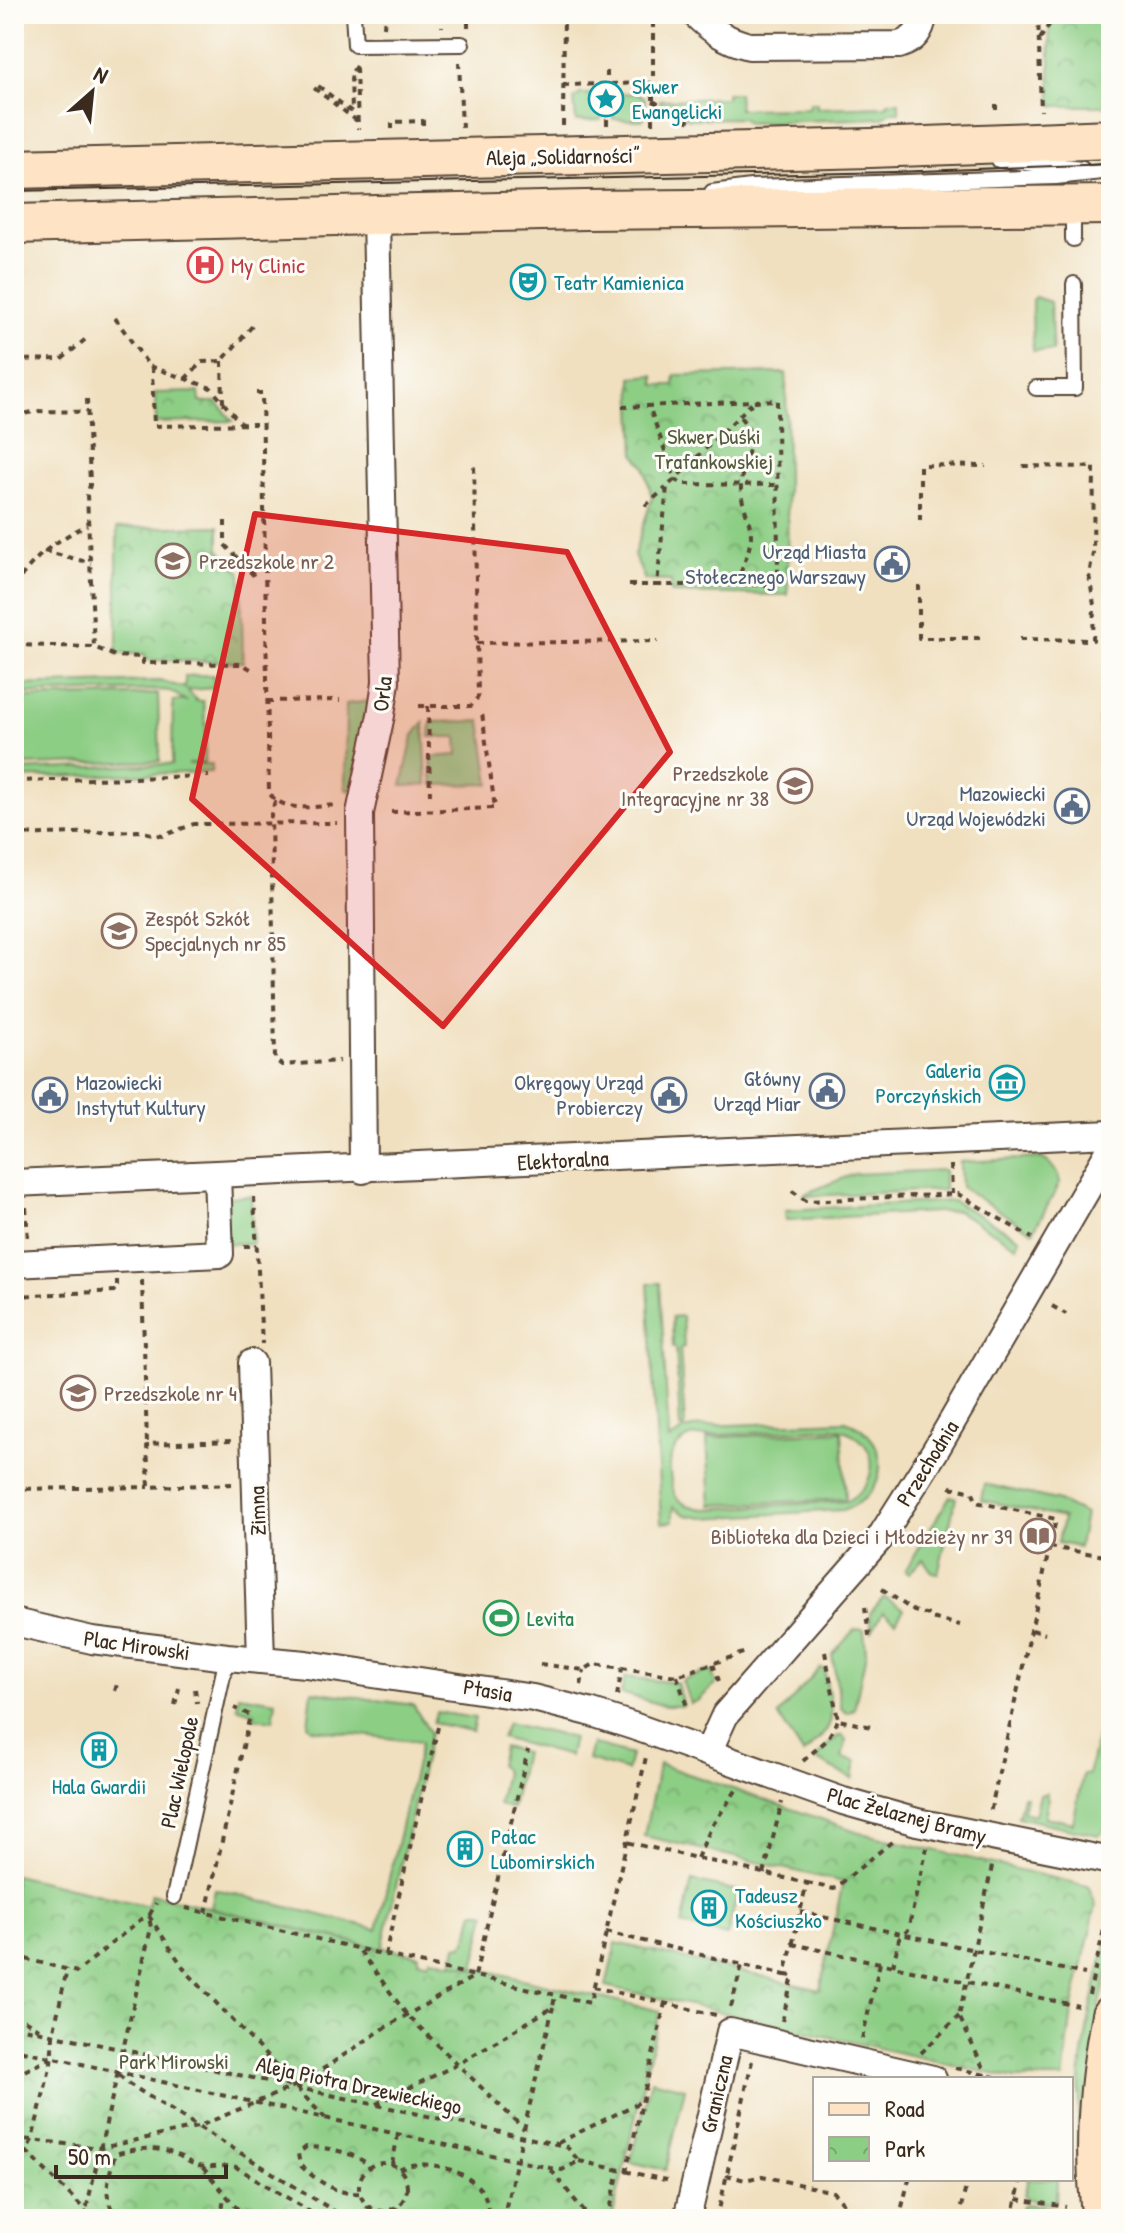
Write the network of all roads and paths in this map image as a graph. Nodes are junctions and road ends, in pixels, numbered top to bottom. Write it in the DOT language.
graph roads {
  1 [pos="353,14"];
  2 [pos="564,14"];
  3 [pos="653,14"];
  4 [pos="695,14"];
  5 [pos="924,14"];
  6 [pos="1038,14"];
  7 [pos="1056,14"];
  8 [pos="1038,41"];
  9 [pos="462,44"];
  10 [pos="356,66"];
  11 [pos="607,69"];
  12 [pos="461,79"];
  13 [pos="356,80"];
  14 [pos="652,83"];
  15 [pos="607,84"];
  16 [pos="563,85"];
  17 [pos="653,101"];
  18 [pos="996,104"];
  19 [pos="1041,113"];
  20 [pos="996,114"];
  21 [pos="357,121"];
  22 [pos="653,124"];
  23 [pos="692,124"];
  24 [pos="607,125"];
  25 [pos="563,126"];
  26 [pos="423,128"];
  27 [pos="462,128"];
  28 [pos="358,129"];
  29 [pos="392,129"];
  30 [pos="14,169"];
  31 [pos="1108,172"];
  32 [pos="585,210"];
  33 [pos="376,216"];
  34 [pos="14,224"];
  35 [pos="1074,284"];
  36 [pos="115,318"];
  37 [pos="254,324"];
  38 [pos="87,338"];
  39 [pos="14,360"];
  40 [pos="222,361"];
  41 [pos="152,367"];
  42 [pos="185,379"];
  43 [pos="1036,388"];
  44 [pos="256,393"];
  45 [pos="87,399"];
  46 [pos="754,401"];
  47 [pos="223,403"];
  48 [pos="649,406"];
  49 [pos="622,407"];
  50 [pos="88,412"];
  51 [pos="14,416"];
  52 [pos="739,416"];
  53 [pos="256,424"];
  54 [pos="242,425"];
  55 [pos="474,466"];
  56 [pos="986,466"];
  57 [pos="1020,466"];
  58 [pos="675,479"];
  59 [pos="741,484"];
  60 [pos="778,485"];
  61 [pos="667,487"];
  62 [pos="1094,502"];
  63 [pos="1101,502"];
  64 [pos="645,506"];
  65 [pos="920,520"];
  66 [pos="225,521"];
  67 [pos="88,525"];
  68 [pos="44,551"];
  69 [pos="91,563"];
  70 [pos="257,579"];
  71 [pos="737,584"];
  72 [pos="629,585"];
  73 [pos="657,585"];
  74 [pos="919,585"];
  75 [pos="14,587"];
  76 [pos="1101,604"];
  77 [pos="1094,605"];
  78 [pos="985,638"];
  79 [pos="1020,639"];
  80 [pos="658,641"];
  81 [pos="477,643"];
  82 [pos="14,645"];
  83 [pos="94,647"];
  84 [pos="254,671"];
  85 [pos="340,700"];
  86 [pos="267,701"];
  87 [pos="419,706"];
  88 [pos="428,706"];
  89 [pos="482,713"];
  90 [pos="209,776"];
  91 [pos="14,781"];
  92 [pos="430,795"];
  93 [pos="275,801"];
  94 [pos="342,805"];
  95 [pos="391,812"];
  96 [pos="272,823"];
  97 [pos="342,826"];
  98 [pos="14,835"];
  99 [pos="344,1061"];
  100 [pos="1111,1134"];
  101 [pos="1111,1148"];
  102 [pos="948,1152"];
  103 [pos="363,1170"];
  104 [pos="217,1175"];
  105 [pos="254,1190"];
  106 [pos="792,1191"];
  107 [pos="20,1192"];
  108 [pos="952,1194"];
  109 [pos="1034,1239"];
  110 [pos="129,1258"];
  111 [pos="22,1264"];
  112 [pos="14,1296"];
  113 [pos="1052,1306"];
  114 [pos="1066,1314"];
  115 [pos="258,1355"];
  116 [pos="239,1440"];
  117 [pos="147,1444"];
  118 [pos="240,1484"];
  119 [pos="149,1487"];
  120 [pos="950,1487"];
  121 [pos="14,1489"];
  122 [pos="1050,1547"];
  123 [pos="1111,1557"];
  124 [pos="882,1589"];
  125 [pos="865,1607"];
  126 [pos="14,1622"];
  127 [pos="960,1625"];
  128 [pos="1031,1630"];
  129 [pos="1045,1634"];
  130 [pos="870,1642"];
  131 [pos="748,1651"];
  132 [pos="825,1652"];
  133 [pos="227,1657"];
  134 [pos="261,1660"];
  135 [pos="540,1664"];
  136 [pos="713,1664"];
  137 [pos="622,1668"];
  138 [pos="584,1670"];
  139 [pos="677,1676"];
  140 [pos="118,1681"];
  141 [pos="581,1685"];
  142 [pos="721,1686"];
  143 [pos="179,1688"];
  144 [pos="195,1689"];
  145 [pos="115,1691"];
  146 [pos="617,1696"];
  147 [pos="236,1698"];
  148 [pos="175,1705"];
  149 [pos="198,1709"];
  150 [pos="688,1710"];
  151 [pos="838,1720"];
  152 [pos="438,1727"];
  153 [pos="876,1728"];
  154 [pos="528,1750"];
  155 [pos="708,1752"];
  156 [pos="646,1756"];
  157 [pos="802,1763"];
  158 [pos="738,1787"];
  159 [pos="782,1802"];
  160 [pos="989,1815"];
  161 [pos="895,1839"];
  162 [pos="626,1842"];
  163 [pos="927,1848"];
  164 [pos="697,1858"];
  165 [pos="1111,1861"];
  166 [pos="993,1862"];
  167 [pos="764,1874"];
  168 [pos="807,1883"];
  169 [pos="175,1902"];
  170 [pos="800,1912"];
  171 [pos="206,1913"];
  172 [pos="149,1916"];
  173 [pos="606,1932"];
  174 [pos="904,1935"];
  175 [pos="792,1944"];
  176 [pos="358,1949"];
  177 [pos="974,1950"];
  178 [pos="385,1956"];
  179 [pos="16,1958"];
  180 [pos="880,1963"];
  181 [pos="742,1964"];
  182 [pos="893,1966"];
  183 [pos="67,1969"];
  184 [pos="1085,1974"];
  185 [pos="785,1975"];
  186 [pos="475,1976"];
  187 [pos="967,1982"];
  188 [pos="555,1995"];
  189 [pos="665,2003"];
  190 [pos="553,2007"];
  191 [pos="1095,2011"];
  192 [pos="14,2014"];
  193 [pos="407,2015"];
  194 [pos="959,2016"];
  195 [pos="729,2018"];
  196 [pos="14,2026"];
  197 [pos="44,2032"];
  198 [pos="769,2034"];
  199 [pos="53,2035"];
  200 [pos="859,2047"];
  201 [pos="14,2049"];
  202 [pos="122,2050"];
  203 [pos="52,2058"];
  204 [pos="915,2060"];
  205 [pos="458,2064"];
  206 [pos="117,2073"];
  207 [pos="14,2076"];
  208 [pos="926,2077"];
  209 [pos="984,2077"];
  210 [pos="294,2087"];
  211 [pos="642,2101"];
  212 [pos="251,2103"];
  213 [pos="373,2105"];
  214 [pos="325,2119"];
  215 [pos="197,2127"];
  216 [pos="524,2129"];
  217 [pos="398,2135"];
  218 [pos="522,2137"];
  219 [pos="14,2138"];
  220 [pos="32,2140"];
  221 [pos="556,2144"];
  222 [pos="101,2148"];
  223 [pos="26,2151"];
  224 [pos="243,2155"];
  225 [pos="517,2160"];
  226 [pos="579,2161"];
  227 [pos="391,2165"];
  228 [pos="370,2166"];
  229 [pos="201,2167"];
  230 [pos="236,2167"];
  231 [pos="550,2168"];
  232 [pos="399,2169"];
  233 [pos="619,2170"];
  234 [pos="626,2172"];
  235 [pos="726,2175"];
  236 [pos="908,2181"];
  237 [pos="968,2181"];
  238 [pos="1021,2181"];
  239 [pos="789,2182"];
  240 [pos="695,2186"];
  241 [pos="788,2189"];
  242 [pos="359,2193"];
  243 [pos="224,2194"];
  244 [pos="1017,2199"];
  245 [pos="14,2203"];
  246 [pos="368,2207"];
  247 [pos="1066,2207"];
  248 [pos="395,2208"];
  249 [pos="306,2209"];
  250 [pos="86,2211"];
  251 [pos="223,2212"];
  252 [pos="419,2218"];
  253 [pos="84,2219"];
  254 [pos="119,2219"];
  255 [pos="221,2219"];
  256 [pos="236,2219"];
  257 [pos="280,2219"];
  258 [pos="299,2219"];
  259 [pos="323,2219"];
  260 [pos="347,2219"];
  261 [pos="361,2219"];
  262 [pos="432,2219"];
  263 [pos="485,2219"];
  264 [pos="503,2219"];
  265 [pos="590,2219"];
  266 [pos="608,2219"];
  267 [pos="687,2219"];
  268 [pos="717,2219"];
  269 [pos="888,2219"];
  270 [pos="899,2219"];
  271 [pos="958,2219"];
  272 [pos="1012,2219"];
  273 [pos="1102,2219"];
  1 -- 9 [label="lane"];
  2 -- 16 [label="path"];
  3 -- 14 [label="path"];
  4 -- 5 [label="street"];
  6 -- 8 [label="path"];
  7 -- 8 [label="path"];
  8 -- 19 [label="path"];
  10 -- 21 [label="path"];
  11 -- 15 [label="path"];
  12 -- 27 [label="path"];
  13 -- 21 [label="path"];
  14 -- 15 [label="path"];
  14 -- 17 [label="path"];
  15 -- 16 [label="path"];
  15 -- 24 [label="path"];
  16 -- 25 [label="path"];
  17 -- 22 [label="path"];
  17 -- 23 [label="path"];
  18 -- 20 [label="path"];
  21 -- 28 [label="path"];
  26 -- 29 [label="path"];
  30 -- 31 [label="main road, Aleja „Solidarności”"];
  31 -- 32 [label="lane"];
  31 -- 32 [label="main road"];
  32 -- 33 [label="main road"];
  33 -- 34 [label="main road"];
  33 -- 103 [label="street, Orla"];
  35 -- 43 [label="lane"];
  36 -- 41 [label="path"];
  37 -- 40 [label="path"];
  38 -- 39 [label="path"];
  40 -- 42 [label="path"];
  40 -- 47 [label="path"];
  41 -- 42 [label="path"];
  41 -- 54 [label="path"];
  42 -- 47 [label="path"];
  44 -- 86 [label="path"];
  45 -- 50 [label="path"];
  46 -- 48 [label="path"];
  46 -- 52 [label="path"];
  46 -- 60 [label="path"];
  47 -- 54 [label="path"];
  48 -- 49 [label="path"];
  48 -- 58 [label="path"];
  50 -- 51 [label="path"];
  50 -- 67 [label="path"];
  52 -- 58 [label="path"];
  52 -- 59 [label="path"];
  53 -- 54 [label="path"];
  55 -- 81 [label="path"];
  56 -- 65 [label="path"];
  57 -- 62 [label="path"];
  58 -- 59 [label="path"];
  58 -- 61 [label="path"];
  59 -- 60 [label="path"];
  59 -- 71 [label="path"];
  60 -- 71 [label="path"];
  61 -- 64 [label="path"];
  61 -- 73 [label="path"];
  62 -- 63 [label="path"];
  62 -- 77 [label="path"];
  66 -- 70 [label="path"];
  67 -- 68 [label="path"];
  67 -- 69 [label="path"];
  68 -- 69 [label="path"];
  68 -- 75 [label="path"];
  69 -- 83 [label="path"];
  71 -- 73 [label="path"];
  72 -- 73 [label="path"];
  74 -- 78 [label="path"];
  76 -- 77 [label="path"];
  77 -- 79 [label="path"];
  80 -- 81 [label="path"];
  81 -- 88 [label="path"];
  82 -- 83 [label="path"];
  83 -- 84 [label="path"];
  85 -- 86 [label="path"];
  86 -- 93 [label="path"];
  87 -- 88 [label="path"];
  88 -- 92 [label="path"];
  89 -- 95 [label="path"];
  90 -- 91 [label="path"];
  93 -- 94 [label="path"];
  93 -- 96 [label="path"];
  96 -- 97 [label="path"];
  96 -- 98 [label="path"];
  96 -- 99 [label="path"];
  100 -- 102 [label="street, Elektoralna"];
  101 -- 155 [label="street, Przechodnia"];
  102 -- 103 [label="street, Elektoralna"];
  102 -- 108 [label="path"];
  103 -- 104 [label="street, Elektoralna"];
  104 -- 107 [label="street, Elektoralna"];
  104 -- 110 [label="street"];
  105 -- 115 [label="path"];
  106 -- 108 [label="path"];
  107 -- 111 [label="path"];
  108 -- 109 [label="path"];
  110 -- 111 [label="street"];
  110 -- 112 [label="path"];
  110 -- 117 [label="path"];
  113 -- 114 [label="path"];
  115 -- 134 [label="street, Zimna"];
  116 -- 117 [label="path"];
  117 -- 119 [label="path"];
  118 -- 119 [label="path"];
  119 -- 121 [label="path"];
  120 -- 122 [label="path"];
  122 -- 123 [label="path"];
  122 -- 128 [label="path"];
  124 -- 127 [label="path"];
  125 -- 130 [label="path"];
  126 -- 133 [label="street, Plac Mirowski"];
  128 -- 129 [label="path"];
  128 -- 160 [label="path"];
  131 -- 136 [label="path"];
  132 -- 151 [label="path"];
  133 -- 134 [label="street, Plac Mirowski"];
  133 -- 169 [label="lane, Plac Wielopole"];
  134 -- 155 [label="street, Ptasia"];
  135 -- 138 [label="path"];
  136 -- 139 [label="path"];
  136 -- 142 [label="path"];
  137 -- 138 [label="path"];
  137 -- 139 [label="path"];
  137 -- 146 [label="path"];
  138 -- 141 [label="path"];
  139 -- 150 [label="path"];
  140 -- 145 [label="path"];
  143 -- 148 [label="path"];
  144 -- 149 [label="path"];
  147 -- 171 [label="path"];
  151 -- 153 [label="path"];
  151 -- 157 [label="path"];
  152 -- 178 [label="path"];
  154 -- 186 [label="path"];
  155 -- 165 [label="street, Plac Żelaznej Bramy"];
  156 -- 162 [label="path"];
  158 -- 164 [label="path"];
  159 -- 167 [label="path"];
  161 -- 168 [label="path"];
  162 -- 164 [label="path"];
  162 -- 173 [label="path"];
  163 -- 174 [label="path"];
  164 -- 167 [label="path"];
  166 -- 177 [label="path"];
  167 -- 168 [label="path"];
  168 -- 170 [label="path"];
  169 -- 171 [label="path"];
  169 -- 172 [label="path"];
  170 -- 174 [label="path"];
  170 -- 175 [label="path"];
  171 -- 176 [label="path"];
  172 -- 183 [label="path"];
  172 -- 202 [label="path"];
  172 -- 210 [label="path"];
  173 -- 181 [label="path"];
  173 -- 188 [label="path"];
  174 -- 177 [label="path"];
  174 -- 182 [label="path"];
  175 -- 180 [label="path"];
  175 -- 185 [label="path"];
  176 -- 178 [label="path"];
  176 -- 193 [label="path"];
  177 -- 184 [label="path"];
  177 -- 187 [label="path"];
  178 -- 186 [label="path"];
  179 -- 183 [label="path"];
  180 -- 182 [label="path"];
  180 -- 200 [label="path"];
  181 -- 185 [label="path"];
  181 -- 195 [label="path"];
  182 -- 187 [label="path"];
  183 -- 199 [label="path"];
  185 -- 198 [label="path"];
  186 -- 188 [label="path"];
  186 -- 193 [label="path"];
  187 -- 191 [label="path"];
  187 -- 194 [label="path"];
  188 -- 190 [label="path"];
  189 -- 211 [label="path"];
  190 -- 205 [label="path"];
  190 -- 216 [label="path"];
  191 -- 273 [label="main road"];
  192 -- 197 [label="path"];
  193 -- 205 [label="path"];
  193 -- 210 [label="path"];
  194 -- 204 [label="path"];
  194 -- 209 [label="path"];
  196 -- 197 [label="path, Aleja Piotra Drzewieckiego"];
  197 -- 199 [label="path, Aleja Piotra Drzewieckiego"];
  198 -- 208 [label="street, Graniczna"];
  198 -- 235 [label="path"];
  198 -- 240 [label="street, Graniczna"];
  199 -- 202 [label="path, Aleja Piotra Drzewieckiego"];
  199 -- 203 [label="path"];
  201 -- 203 [label="path, Aleja Piotra Drzewieckiego"];
  202 -- 206 [label="path"];
  202 -- 210 [label="path, Aleja Piotra Drzewieckiego"];
  203 -- 206 [label="path, Aleja Piotra Drzewieckiego"];
  203 -- 207 [label="path"];
  203 -- 220 [label="path"];
  205 -- 213 [label="path"];
  205 -- 216 [label="path"];
  206 -- 212 [label="path, Aleja Piotra Drzewieckiego"];
  206 -- 215 [label="path"];
  206 -- 222 [label="path"];
  210 -- 212 [label="path"];
  210 -- 213 [label="path, Aleja Piotra Drzewieckiego"];
  210 -- 214 [label="path"];
  211 -- 221 [label="path"];
  211 -- 234 [label="path"];
  212 -- 214 [label="path, Aleja Piotra Drzewieckiego"];
  212 -- 215 [label="path"];
  213 -- 218 [label="path, Aleja Piotra Drzewieckiego"];
  214 -- 217 [label="path, Aleja Piotra Drzewieckiego"];
  215 -- 222 [label="path"];
  215 -- 224 [label="path"];
  216 -- 218 [label="path"];
  217 -- 225 [label="path, Aleja Piotra Drzewieckiego"];
  217 -- 227 [label="path"];
  218 -- 221 [label="path, Aleja Piotra Drzewieckiego"];
  218 -- 225 [label="path"];
  219 -- 220 [label="path"];
  220 -- 222 [label="path"];
  220 -- 223 [label="path"];
  221 -- 226 [label="path"];
  222 -- 250 [label="path"];
  223 -- 245 [label="path"];
  223 -- 250 [label="path"];
  224 -- 230 [label="path"];
  224 -- 260 [label="path"];
  225 -- 231 [label="path, Aleja Piotra Drzewieckiego"];
  225 -- 264 [label="path"];
  226 -- 231 [label="path"];
  226 -- 233 [label="path"];
  227 -- 228 [label="path"];
  227 -- 232 [label="path"];
  228 -- 242 [label="path"];
  228 -- 242 [label="path"];
  229 -- 230 [label="path"];
  229 -- 243 [label="path"];
  229 -- 254 [label="path"];
  230 -- 249 [label="path"];
  231 -- 265 [label="path"];
  232 -- 248 [label="path"];
  232 -- 263 [label="path"];
  233 -- 234 [label="path"];
  233 -- 266 [label="path"];
  234 -- 240 [label="path"];
  235 -- 239 [label="path"];
  235 -- 268 [label="path"];
  236 -- 270 [label="path"];
  237 -- 271 [label="path"];
  238 -- 244 [label="path"];
  239 -- 241 [label="path"];
  239 -- 269 [label="path"];
  240 -- 267 [label="street, Graniczna"];
  242 -- 246 [label="path"];
  243 -- 251 [label="path"];
  243 -- 257 [label="path"];
  244 -- 247 [label="path"];
  244 -- 272 [label="path"];
  246 -- 248 [label="path"];
  246 -- 261 [label="path"];
  248 -- 252 [label="path"];
  249 -- 258 [label="path"];
  249 -- 259 [label="path"];
  250 -- 253 [label="path"];
  251 -- 255 [label="path"];
  251 -- 256 [label="path"];
  252 -- 262 [label="path"];
}
